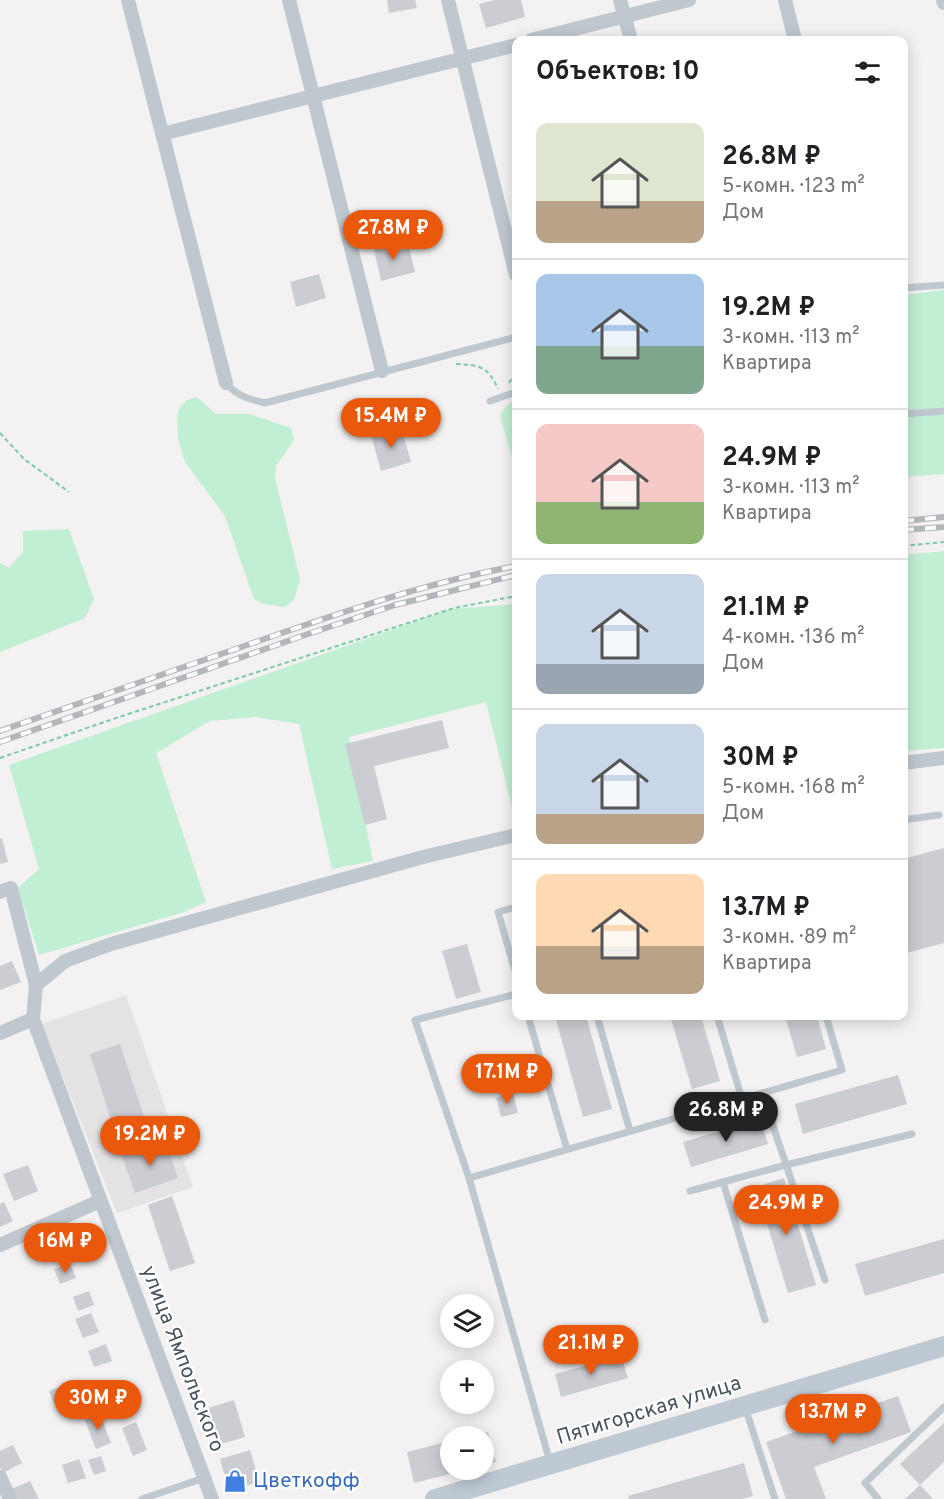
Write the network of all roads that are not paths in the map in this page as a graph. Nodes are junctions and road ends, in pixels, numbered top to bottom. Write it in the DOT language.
graph roads {
  1 [pos="128,0"];
  2 [pos="289,0"];
  3 [pos="448,0"];
  4 [pos="620,0"];
  5 [pos="689,0"];
  6 [pos="784,0"];
  7 [pos="624,16"];
  8 [pos="546,36"];
  9 [pos="629,36"];
  10 [pos="794,36"];
  11 [pos="512,46"];
  12 [pos="463,59"];
  13 [pos="312,97"];
  14 [pos="162,135"];
  15 [pos="512,259"];
  16 [pos="944,285"];
  17 [pos="908,288"];
  18 [pos="512,338"];
  19 [pos="382,371"];
  20 [pos="226,383"];
  21 [pos="512,393"];
  22 [pos="490,401"];
  23 [pos="944,411"];
  24 [pos="908,414"];
  25 [pos="944,758"];
  26 [pos="908,763"];
  27 [pos="939,815"];
  28 [pos="908,819"];
  29 [pos="512,836"];
  30 [pos="0,892"];
  31 [pos="512,908"];
  32 [pos="512,960"];
  33 [pos="36,985"];
  34 [pos="512,995"];
  35 [pos="33,1019"];
  36 [pos="529,1020"];
  37 [pos="598,1020"];
  38 [pos="718,1020"];
  39 [pos="827,1020"];
  40 [pos="0,1033"];
  41 [pos="762,1094"];
  42 [pos="742,1099"];
  43 [pos="630,1131"];
  44 [pos="912,1134"];
  45 [pos="567,1149"];
  46 [pos="786,1165"];
  47 [pos="469,1178"];
  48 [pos="723,1182"];
  49 [pos="690,1191"];
  50 [pos="100,1201"];
  51 [pos="0,1245"];
  52 [pos="825,1280"];
  53 [pos="765,1320"];
  54 [pos="944,1346"];
  55 [pos="745,1407"];
  56 [pos="944,1407"];
  57 [pos="550,1465"];
  58 [pos="0,1477"];
  59 [pos="204,1478"];
  60 [pos="10,1499"];
  61 [pos="142,1499"];
  62 [pos="212,1499"];
  63 [pos="435,1499"];
  64 [pos="775,1499"];
  65 [pos="878,1499"];
  1 -- 14 [label="street"];
  2 -- 13 [label="street"];
  3 -- 12 [label="street"];
  4 -- 7 [label="street"];
  5 -- 7 [label="street"];
  6 -- 10 [label="street"];
  7 -- 8 [label="street"];
  7 -- 9 [label="street"];
  11 -- 12 [label="street"];
  12 -- 13 [label="street"];
  12 -- 15 [label="street"];
  13 -- 14 [label="street"];
  13 -- 19 [label="street"];
  14 -- 20 [label="street"];
  16 -- 17 [label="lane"];
  18 -- 19 [label="lane"];
  19 -- 20 [label="lane"];
  21 -- 22 [label="lane"];
  23 -- 24 [label="lane"];
  25 -- 26 [label="street"];
  27 -- 28 [label="lane"];
  29 -- 33 [label="street"];
  30 -- 33 [label="street"];
  31 -- 32 [label="lane"];
  33 -- 35 [label="street"];
  34 -- 47 [label="lane"];
  35 -- 40 [label="street"];
  35 -- 50 [label="street, улица Ямпольского"];
  36 -- 45 [label="lane"];
  37 -- 43 [label="lane"];
  38 -- 42 [label="lane"];
  39 -- 41 [label="lane"];
  41 -- 42 [label="lane"];
  41 -- 46 [label="lane"];
  42 -- 43 [label="lane"];
  43 -- 45 [label="lane"];
  44 -- 46 [label="lane"];
  45 -- 47 [label="lane"];
  46 -- 48 [label="lane"];
  46 -- 52 [label="lane"];
  47 -- 57 [label="lane"];
  48 -- 49 [label="lane"];
  48 -- 53 [label="lane"];
  50 -- 51 [label="street"];
  50 -- 59 [label="street, улица Ямпольского"];
  54 -- 55 [label="main road, Пятигорская улица"];
  55 -- 57 [label="main road, Пятигорская улица"];
  55 -- 64 [label="lane"];
  56 -- 65 [label="lane"];
  57 -- 63 [label="main road, Пятигорская улица"];
  58 -- 60 [label="street"];
  59 -- 61 [label="lane"];
  59 -- 62 [label="street, улица Ямпольского"];
}
